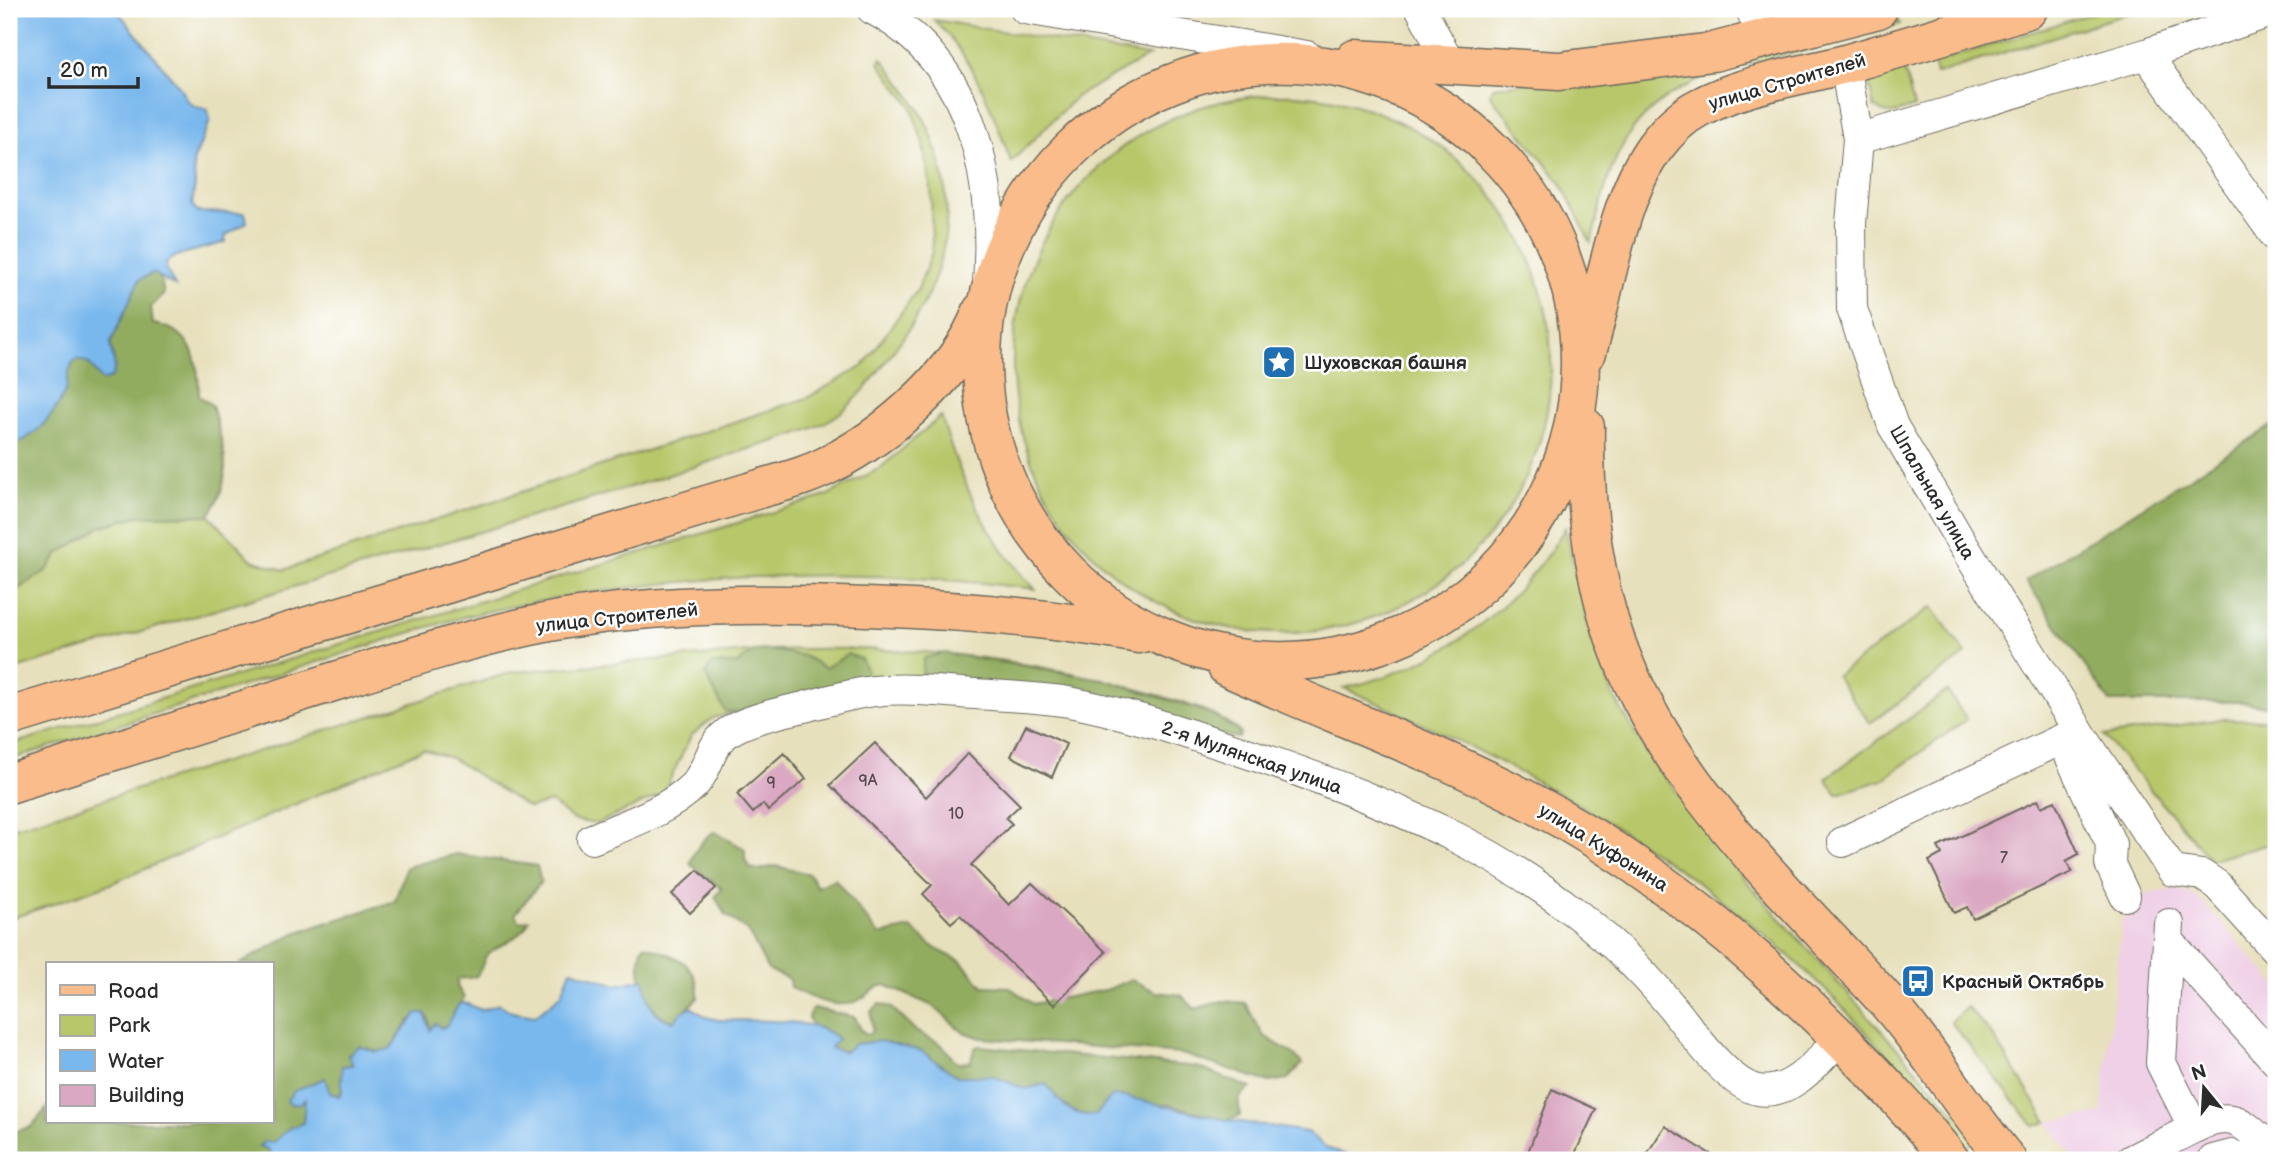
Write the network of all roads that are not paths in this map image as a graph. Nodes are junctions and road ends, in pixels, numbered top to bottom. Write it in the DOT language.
graph roads {
  1 [pos="872,9"];
  2 [pos="1025,9"];
  3 [pos="1421,9"];
  4 [pos="1878,9"];
  5 [pos="2028,9"];
  6 [pos="2276,10"];
  7 [pos="1757,24"];
  8 [pos="2146,54"];
  9 [pos="1315,57"];
  10 [pos="1450,64"];
  11 [pos="1845,64"];
  12 [pos="1858,139"];
  13 [pos="2276,237"];
  14 [pos="987,296"];
  15 [pos="1585,370"];
  16 [pos="1172,642"];
  17 [pos="9,717"];
  18 [pos="2075,736"];
  19 [pos="9,784"];
  20 [pos="592,839"];
  21 [pos="1843,842"];
  22 [pos="2125,896"];
  23 [pos="2271,934"];
  24 [pos="1840,1038"];
  25 [pos="2276,1061"];
  26 [pos="2194,1128"];
  27 [pos="2276,1153"];
  28 [pos="1950,1160"];
  29 [pos="2007,1160"];
  30 [pos="2131,1160"];
  31 [pos="2213,1160"];
  32 [pos="2245,1160"];
  1 -- 14 [label="street"];
  2 -- 9 [label="street"];
  3 -- 10 [label="street"];
  4 -- 7 [label="main road"];
  5 -- 11 [label="main road, улица Строителей"];
  6 -- 8 [label="street"];
  7 -- 10 [label="main road"];
  8 -- 12 [label="street"];
  8 -- 13 [label="street"];
  9 -- 10 [label="main road"];
  9 -- 14 [label="main road"];
  9 -- 15 [label="main road"];
  11 -- 12 [label="street, Шпальная улица"];
  11 -- 15 [label="main road, улица Строителей"];
  12 -- 18 [label="street, Шпальная улица"];
  14 -- 16 [label="main road"];
  14 -- 17 [label="main road"];
  15 -- 16 [label="main road"];
  15 -- 29 [label="main road"];
  16 -- 19 [label="main road, улица Строителей"];
  16 -- 24 [label="main road, улица Куфонина"];
  18 -- 21 [label="street"];
  18 -- 22 [label="street"];
  18 -- 23 [label="street"];
  20 -- 24 [label="street, 2-я Мулянская улица"];
  24 -- 28 [label="main road, улица Куфонина"];
  25 -- 26 [label="street"];
  26 -- 27 [label="street"];
  26 -- 30 [label="street"];
  31 -- 32 [label="street"];
}
